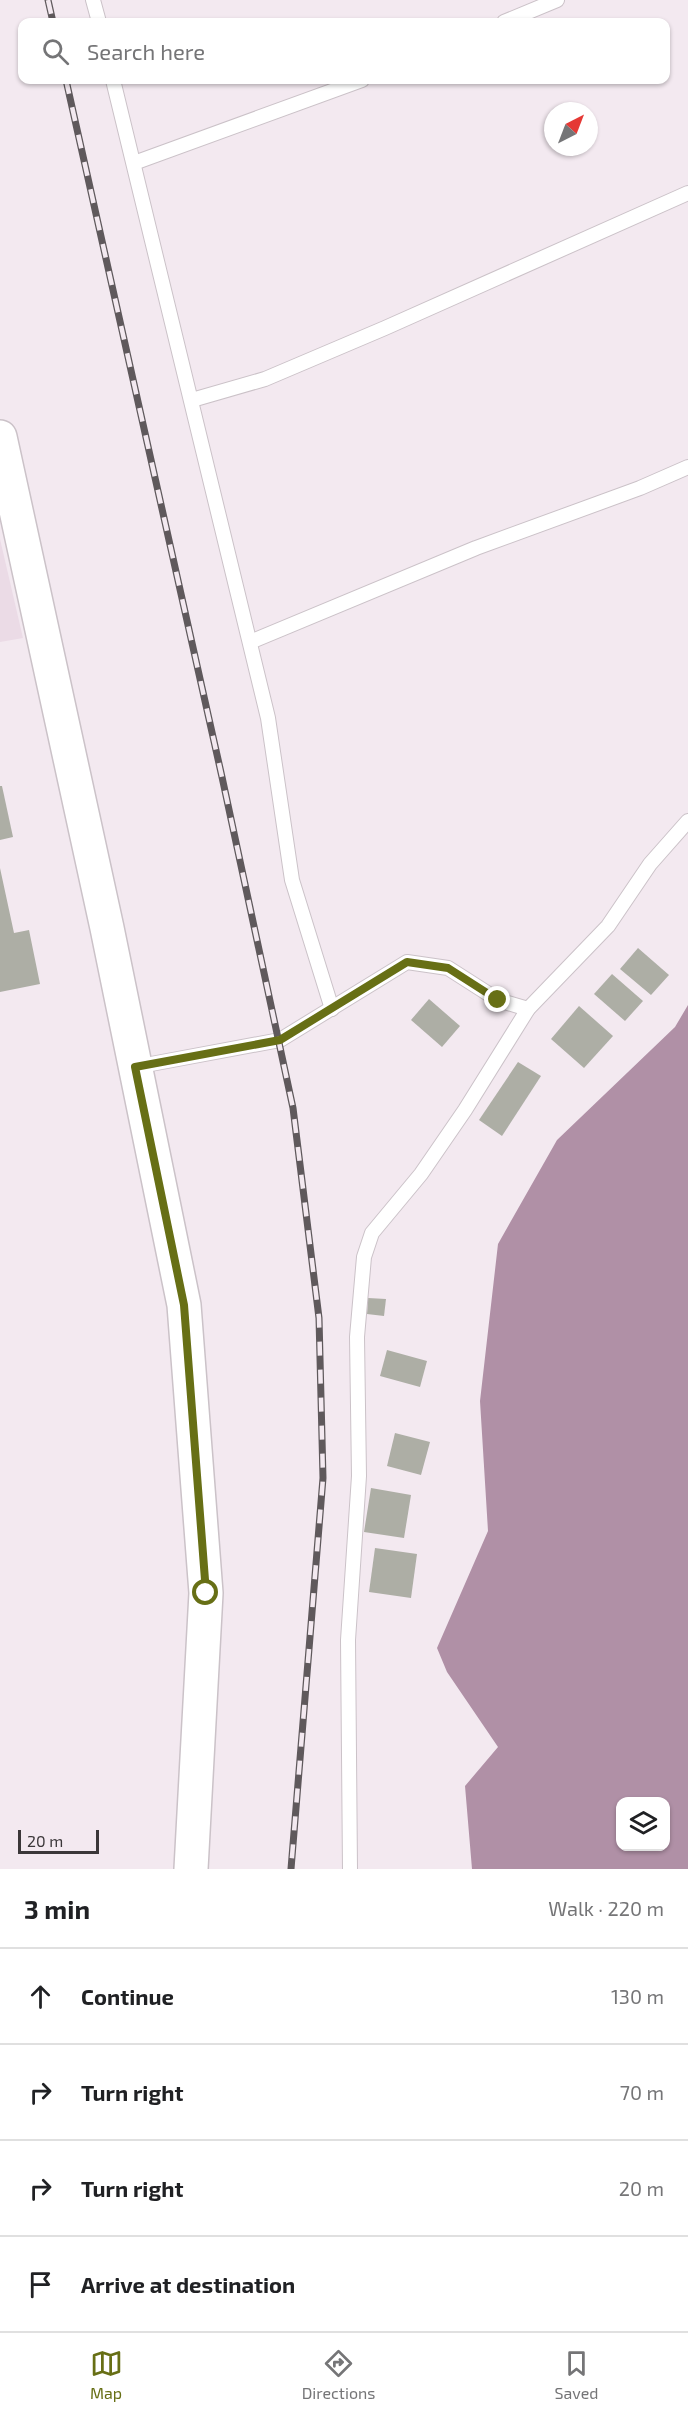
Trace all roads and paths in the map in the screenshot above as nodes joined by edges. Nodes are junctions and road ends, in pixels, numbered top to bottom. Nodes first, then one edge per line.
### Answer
1 (93, 0) edge
2 (557, 0) edge
3 (98, 18) edge
4 (514, 18) edge
5 (114, 84) edge
6 (351, 84) edge
7 (134, 163) junction
8 (688, 194) edge
9 (192, 400) junction
10 (0, 437) edge
11 (688, 467) edge
12 (250, 642) junction
13 (688, 821) edge
14 (332, 1009) junction
15 (528, 1010) junction
16 (135, 1067) junction
17 (191, 1869) edge
18 (350, 1869) edge

1 - 3 lane
2 - 4 lane
5 - 7 lane
6 - 7 lane
7 - 9 lane
8 - 9 lane
9 - 12 lane
10 - 16 street
11 - 12 lane
12 - 14 lane
13 - 15 lane
14 - 15 lane
14 - 16 lane
15 - 18 lane
16 - 17 street

